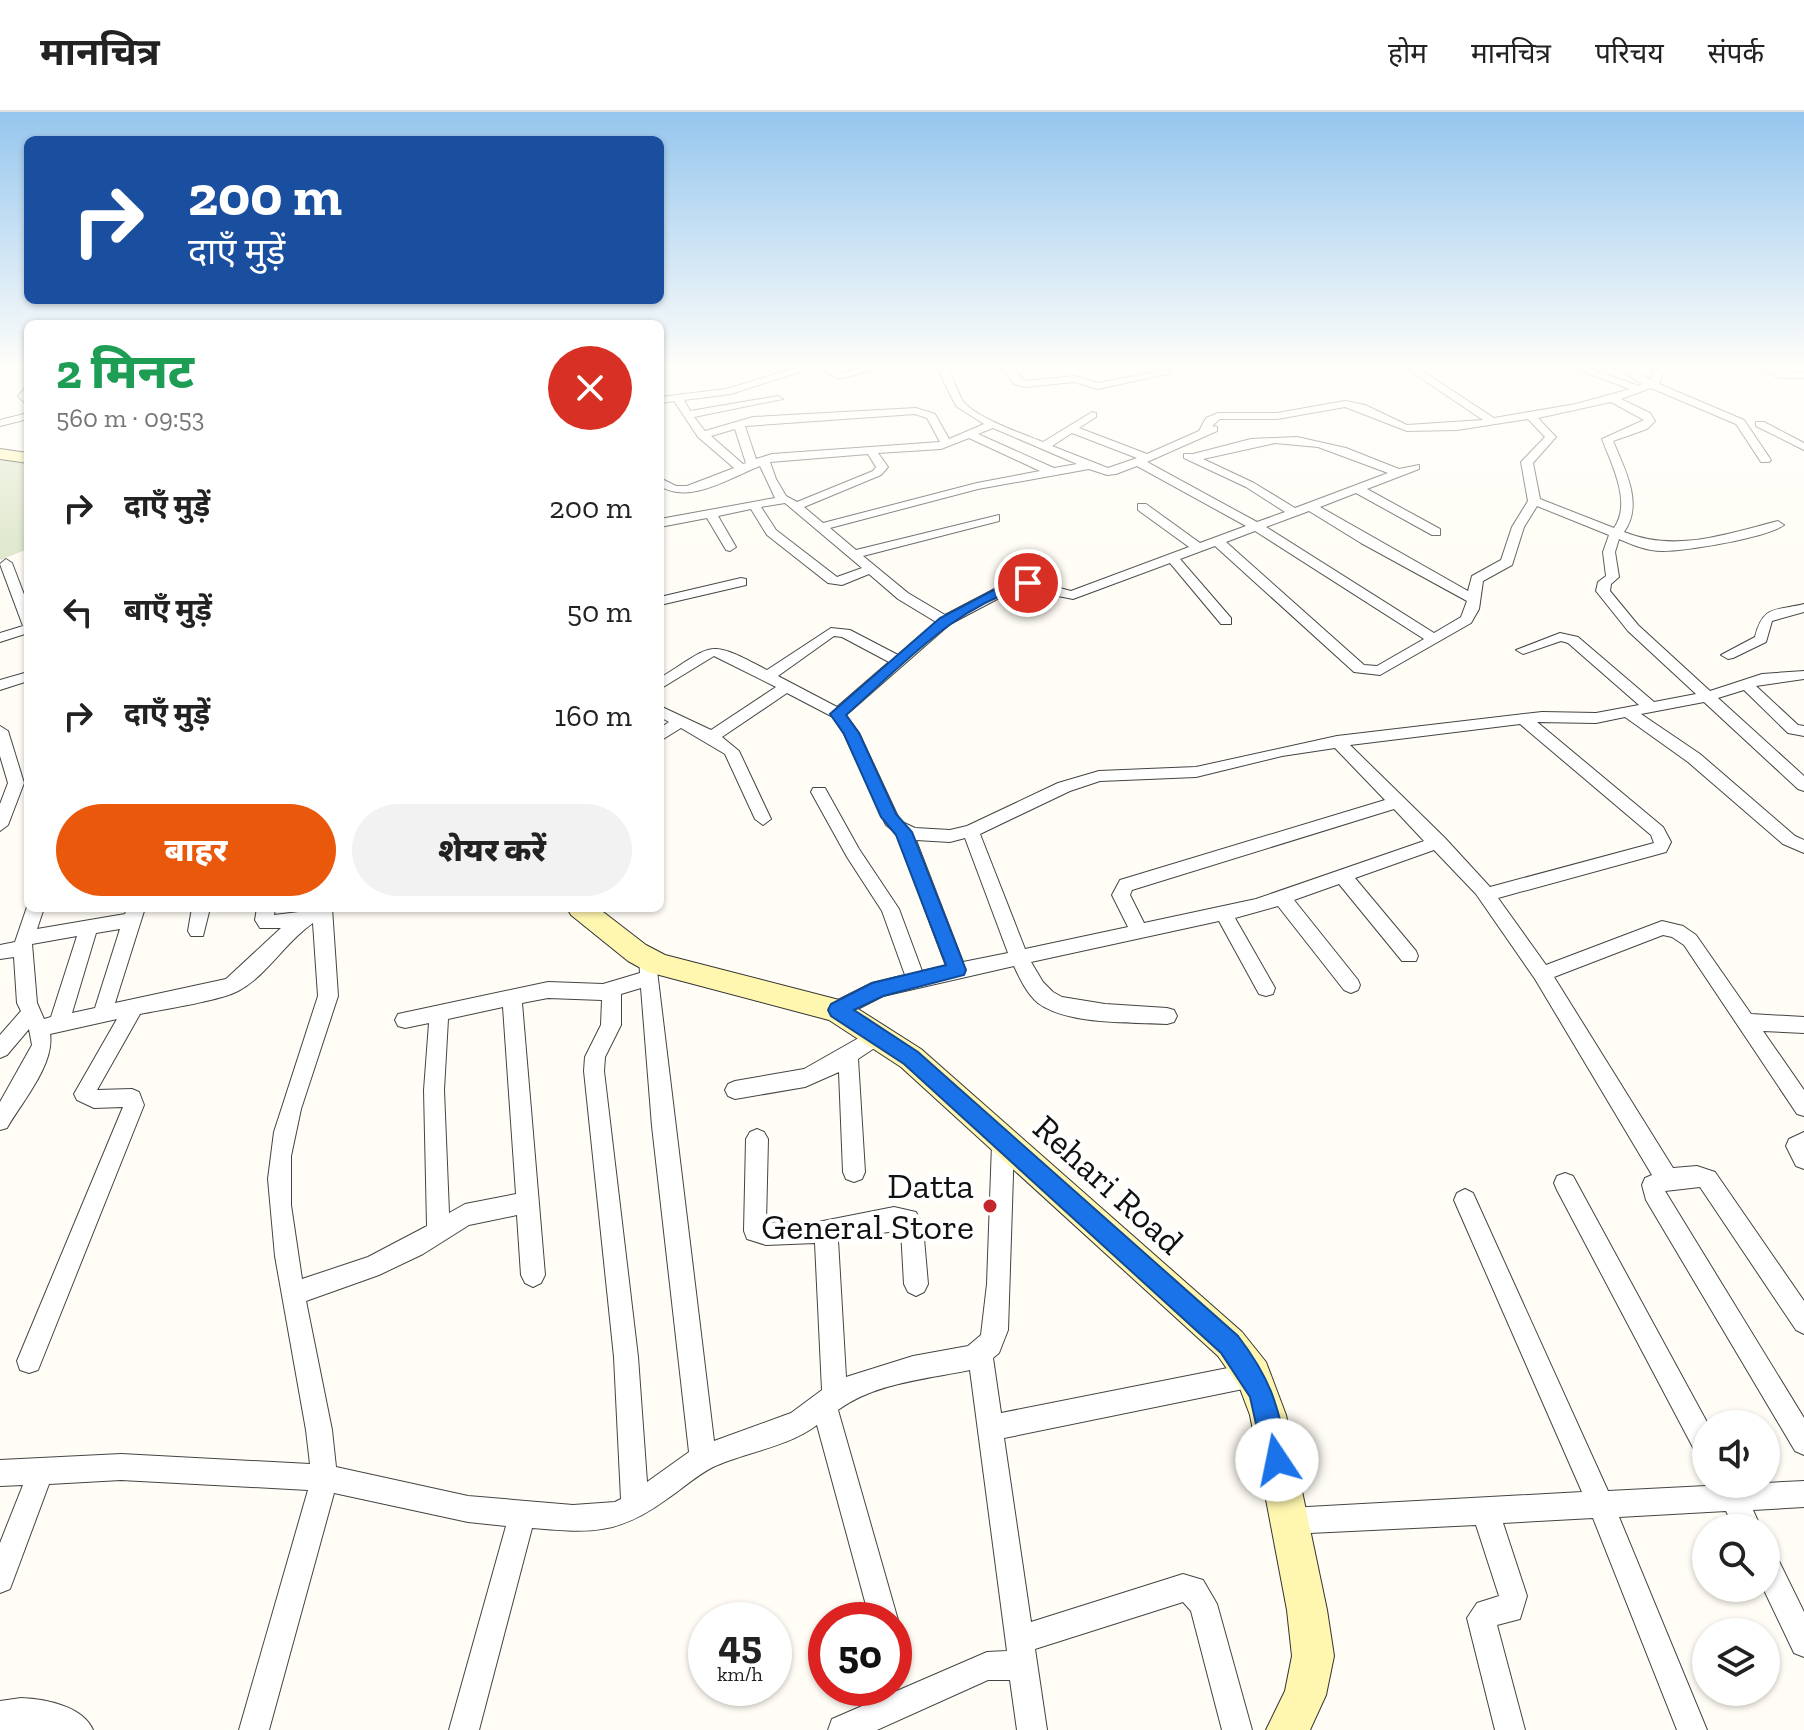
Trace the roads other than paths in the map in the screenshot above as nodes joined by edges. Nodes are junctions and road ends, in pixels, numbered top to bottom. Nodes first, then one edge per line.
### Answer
1 (713, 442) edge
2 (745, 442) edge
3 (954, 442) edge
4 (985, 442) edge
5 (1037, 442) edge
6 (1051, 442) edge
7 (1100, 442) edge
8 (1180, 442) edge
9 (1251, 442) edge
10 (1307, 442) edge
11 (1545, 442) edge
12 (1608, 442) edge
13 (1753, 442) edge
14 (947, 444) joint
15 (1046, 445) junction
16 (1167, 447) junction
17 (871, 451) junction
18 (0, 454) edge
19 (24, 457) edge
20 (1193, 458) junction
21 (1141, 459) junction
22 (1765, 460) dead end
23 (752, 464) junction
24 (1092, 465) junction
25 (1415, 467) dead end
26 (1052, 472) junction
27 (1398, 473) junction
28 (664, 483) edge
29 (1358, 489) junction
30 (782, 499) junction
31 (1534, 501) junction
32 (753, 504) junction
33 (797, 506) junction
34 (1142, 507) dead end
35 (1312, 507) junction
36 (710, 513) junction
37 (1295, 513) junction
38 (995, 518) dead end
39 (664, 522) edge
40 (1778, 525) dead end
41 (821, 527) junction
42 (1257, 527) junction
43 (1616, 531) junction
44 (1436, 532) dead end
45 (1218, 542) junction
46 (730, 547) dead end
47 (1200, 549) junction
48 (852, 555) junction
49 (1173, 559) junction
50 (871, 569) junction
51 (7, 577) edge
52 (741, 582) dead end
53 (1473, 599) junction
54 (664, 600) edge
55 (1804, 608) edge
56 (24, 617) edge
57 (945, 621) junction
58 (1226, 621) dead end
59 (24, 628) edge
60 (0, 638) edge
61 (1434, 639) junction
62 (1523, 650) dead end
63 (1728, 655) dead end
64 (899, 661) junction
65 (1804, 675) edge
66 (768, 676) junction
67 (24, 677) edge
68 (664, 682) edge
69 (1746, 684) junction
70 (0, 685) edge
71 (786, 687) junction
72 (1709, 696) junction
73 (1652, 708) junction
74 (664, 713) edge
75 (1629, 713) junction
76 (838, 714) junction
77 (1523, 719) junction
78 (680, 721) junction
79 (0, 731) edge
80 (1804, 731) edge
81 (664, 733) edge
82 (712, 737) junction
83 (1337, 741) junction
84 (15, 783) edge
85 (1804, 785) edge
86 (819, 792) dead end
87 (1398, 802) junction
88 (763, 819) dead end
89 (0, 825) edge
90 (971, 831) junction
91 (904, 832) junction
92 (1439, 842) junction
93 (1804, 847) edge
94 (1343, 876) junction
95 (1486, 895) junction
96 (1282, 898) junction
97 (34, 912) edge
98 (200, 912) edge
99 (265, 912) edge
100 (318, 912) edge
101 (585, 912) edge
102 (1223, 913) junction
103 (134, 914) edge
104 (89, 927) junction
105 (197, 931) dead end
106 (1139, 931) junction
107 (23, 943) junction
108 (0, 952) edge
109 (1409, 956) dead end
110 (1019, 957) junction
111 (649, 968) junction
112 (957, 970) junction
113 (1542, 974) junction
114 (916, 980) junction
115 (1351, 985) dead end
116 (1266, 988) dead end
117 (612, 990) junction
118 (512, 997) junction
119 (132, 1010) junction
120 (837, 1010) junction
121 (439, 1012) junction
122 (102, 1015) junction
123 (1167, 1016) dead end
124 (405, 1020) dead end
125 (43, 1022) junction
126 (1744, 1022) junction
127 (1804, 1025) edge
128 (878, 1035) junction
129 (0, 1049) edge
130 (848, 1056) junction
131 (735, 1090) dead end
132 (1804, 1107) edge
133 (0, 1121) edge
134 (757, 1139) dead end
135 (1804, 1142) edge
136 (1003, 1144) junction
137 (1804, 1159) edge
138 (854, 1172) dead end
139 (1667, 1179) junction
140 (1565, 1183) dead end
141 (1465, 1200) dead end
142 (527, 1202) junction
143 (438, 1232) junction
144 (823, 1232) junction
145 (533, 1275) dead end
146 (916, 1284) dead end
147 (294, 1293) junction
148 (1804, 1322) edge
149 (980, 1354) junction
150 (29, 1361) dead end
151 (1253, 1375) junction
152 (830, 1400) junction
153 (1692, 1420) edge
154 (990, 1428) junction
155 (1804, 1442) edge
156 (703, 1458) junction
157 (41, 1471) junction
158 (0, 1473) edge
159 (324, 1478) junction
160 (1780, 1493) edge
161 (1692, 1494) edge
162 (1804, 1494) edge
163 (1600, 1503) junction
164 (635, 1506) junction
165 (1485, 1510) junction
166 (522, 1516) junction
167 (1289, 1521) junction
168 (0, 1579) edge
169 (1780, 1594) edge
170 (880, 1602) edge
171 (1804, 1643) edge
172 (1021, 1652) junction
173 (0, 1716) edge
174 (78, 1730) edge
175 (254, 1730) edge
176 (464, 1730) edge
177 (843, 1730) edge
178 (1032, 1730) edge
179 (1237, 1730) edge
180 (1288, 1730) edge
181 (1510, 1730) edge
182 (1692, 1730) edge

1 - 23 street
2 - 23 street
3 - 14 street
4 - 26 street
5 - 15 street
6 - 15 street
7 - 21 street
8 - 16 street
9 - 20 street
10 - 27 street
11 - 31 street
12 - 43 street
13 - 22 street
14 - 17 street
15 - 24 street
16 - 20 street
16 - 21 street
17 - 23 street
17 - 33 street
18 - 19 main road
20 - 37 street
21 - 24 street
21 - 42 street
23 - 28 street
23 - 30 street
24 - 26 street
25 - 27 street
26 - 41 street
27 - 29 street
29 - 35 street
29 - 44 street
30 - 32 street
30 - 33 street
31 - 43 street
31 - 53 street
32 - 36 street
32 - 50 street
33 - 41 street
34 - 47 street
35 - 37 street
35 - 53 street
36 - 39 street
36 - 46 street
37 - 42 street
38 - 48 street
40 - 43 street
41 - 48 street
42 - 45 street
42 - 61 street
43 - 72 street
45 - 47 street
45 - 61 street
47 - 49 street
48 - 50 street
49 - 57 street
49 - 58 street
50 - 57 street
51 - 56 street
52 - 54 street
53 - 61 street
55 - 63 street
57 - 64 street
59 - 60 street
62 - 73 street
64 - 66 street
64 - 76 street
65 - 69 street
66 - 68 street
66 - 71 street
67 - 70 street
69 - 72 street
69 - 80 street
71 - 76 street
71 - 82 street
72 - 73 street
72 - 85 street
73 - 75 street
74 - 78 street
75 - 77 street
75 - 93 street
76 - 91 street
77 - 83 street
77 - 95 street
78 - 81 street
78 - 82 street
79 - 84 street
82 - 88 street
83 - 87 street
83 - 90 street
84 - 89 street
86 - 114 street
87 - 92 street
87 - 106 street
90 - 91 street
90 - 110 street
91 - 112 street
92 - 94 street
92 - 95 street
94 - 96 street
94 - 109 street
95 - 113 street
96 - 102 street
96 - 115 street
97 - 107 street
98 - 105 street
99 - 100 street
100 - 119 street
100 - 147 street
101 - 111 main road, Rehari Road
102 - 106 street
102 - 116 street
103 - 104 street
103 - 122 street
104 - 107 street
104 - 125 street
106 - 110 street
107 - 108 street
107 - 125 street
110 - 112 street
110 - 123 street
111 - 117 street
111 - 120 main road, Rehari Road
111 - 156 street
112 - 114 street
113 - 126 street
113 - 139 street
114 - 120 street
117 - 118 street
117 - 164 street
118 - 121 street
118 - 142 street
119 - 122 street
119 - 150 street
120 - 128 main road, Rehari Road
121 - 124 street
121 - 143 street
122 - 125 street
125 - 129 street
125 - 133 street
126 - 127 street
126 - 132 street
128 - 130 street
128 - 136 main road, Rehari Road
130 - 131 street
130 - 138 street
134 - 144 street
135 - 137 street
136 - 149 street
136 - 151 main road, Rehari Road
139 - 148 street
139 - 155 street
140 - 153 street
141 - 163 street
142 - 143 street
142 - 145 street
143 - 147 street
144 - 146 street
144 - 152 street
147 - 159 street
149 - 152 street
149 - 154 street
151 - 154 street
151 - 167 main road, Rehari Road
152 - 156 street
152 - 170 street
154 - 172 street
156 - 164 street
157 - 158 street
157 - 159 street
157 - 168 street
159 - 166 street
159 - 175 street
160 - 162 street
161 - 163 street
163 - 165 street
163 - 182 street
164 - 166 street
165 - 167 street
165 - 181 street
166 - 176 street
167 - 180 main road, Rehari Road
169 - 171 street
172 - 177 street
172 - 178 street
172 - 179 street
173 - 174 street

